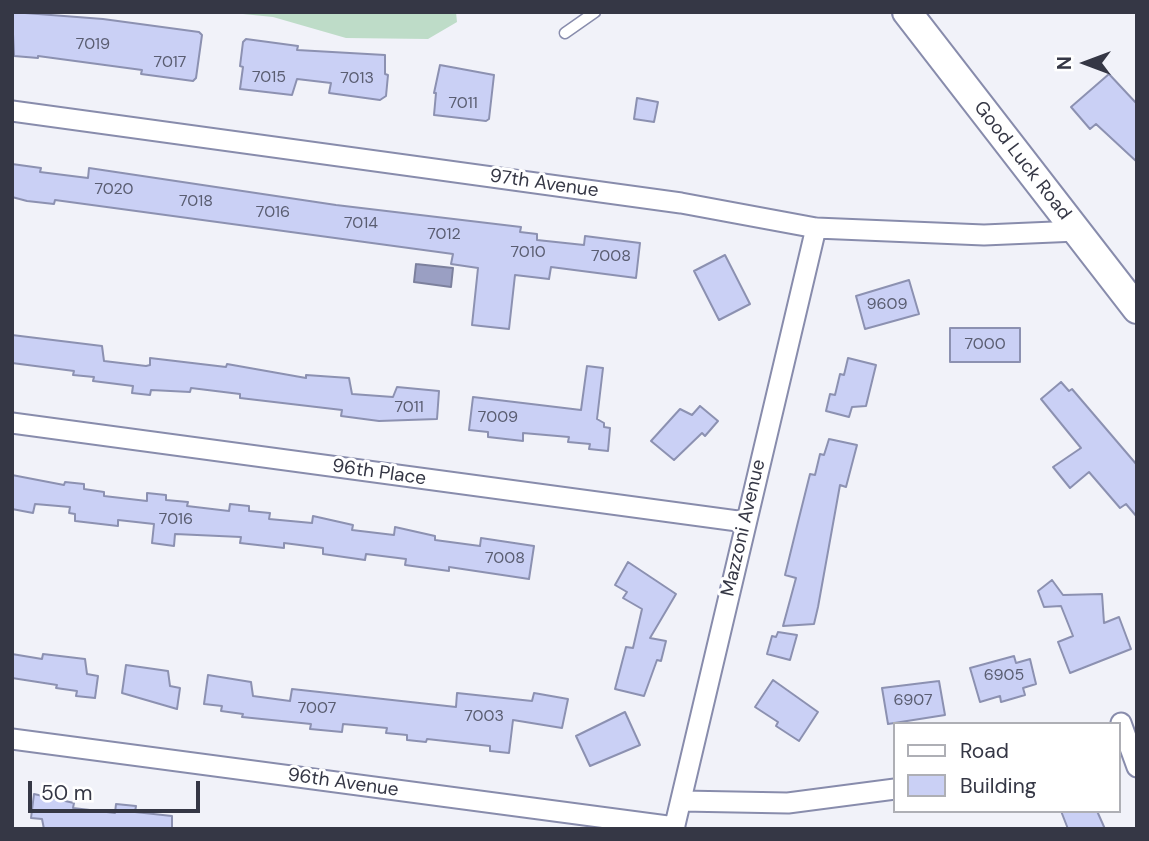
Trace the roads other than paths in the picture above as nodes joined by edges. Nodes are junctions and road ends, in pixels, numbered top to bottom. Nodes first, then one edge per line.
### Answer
1 (595, 12) edge
2 (907, 12) edge
3 (565, 33) dead end
4 (12, 111) edge
5 (817, 228) junction
6 (1077, 231) junction
7 (1137, 309) edge
8 (12, 423) edge
9 (745, 522) junction
10 (1126, 721) edge
11 (12, 739) edge
12 (1137, 767) edge
13 (894, 789) edge
14 (682, 801) junction
15 (674, 828) edge

1 - 3 lane
2 - 6 main road, Good Luck Road
4 - 5 street, 97th Avenue
5 - 6 street, 97th Avenue
5 - 9 street, Mazzoni Avenue
6 - 7 main road, Good Luck Road
8 - 9 street, 96th Place
9 - 14 street, Mazzoni Avenue
10 - 12 street
11 - 15 street, 96th Avenue
13 - 14 street
14 - 15 street, Mazzoni Avenue

